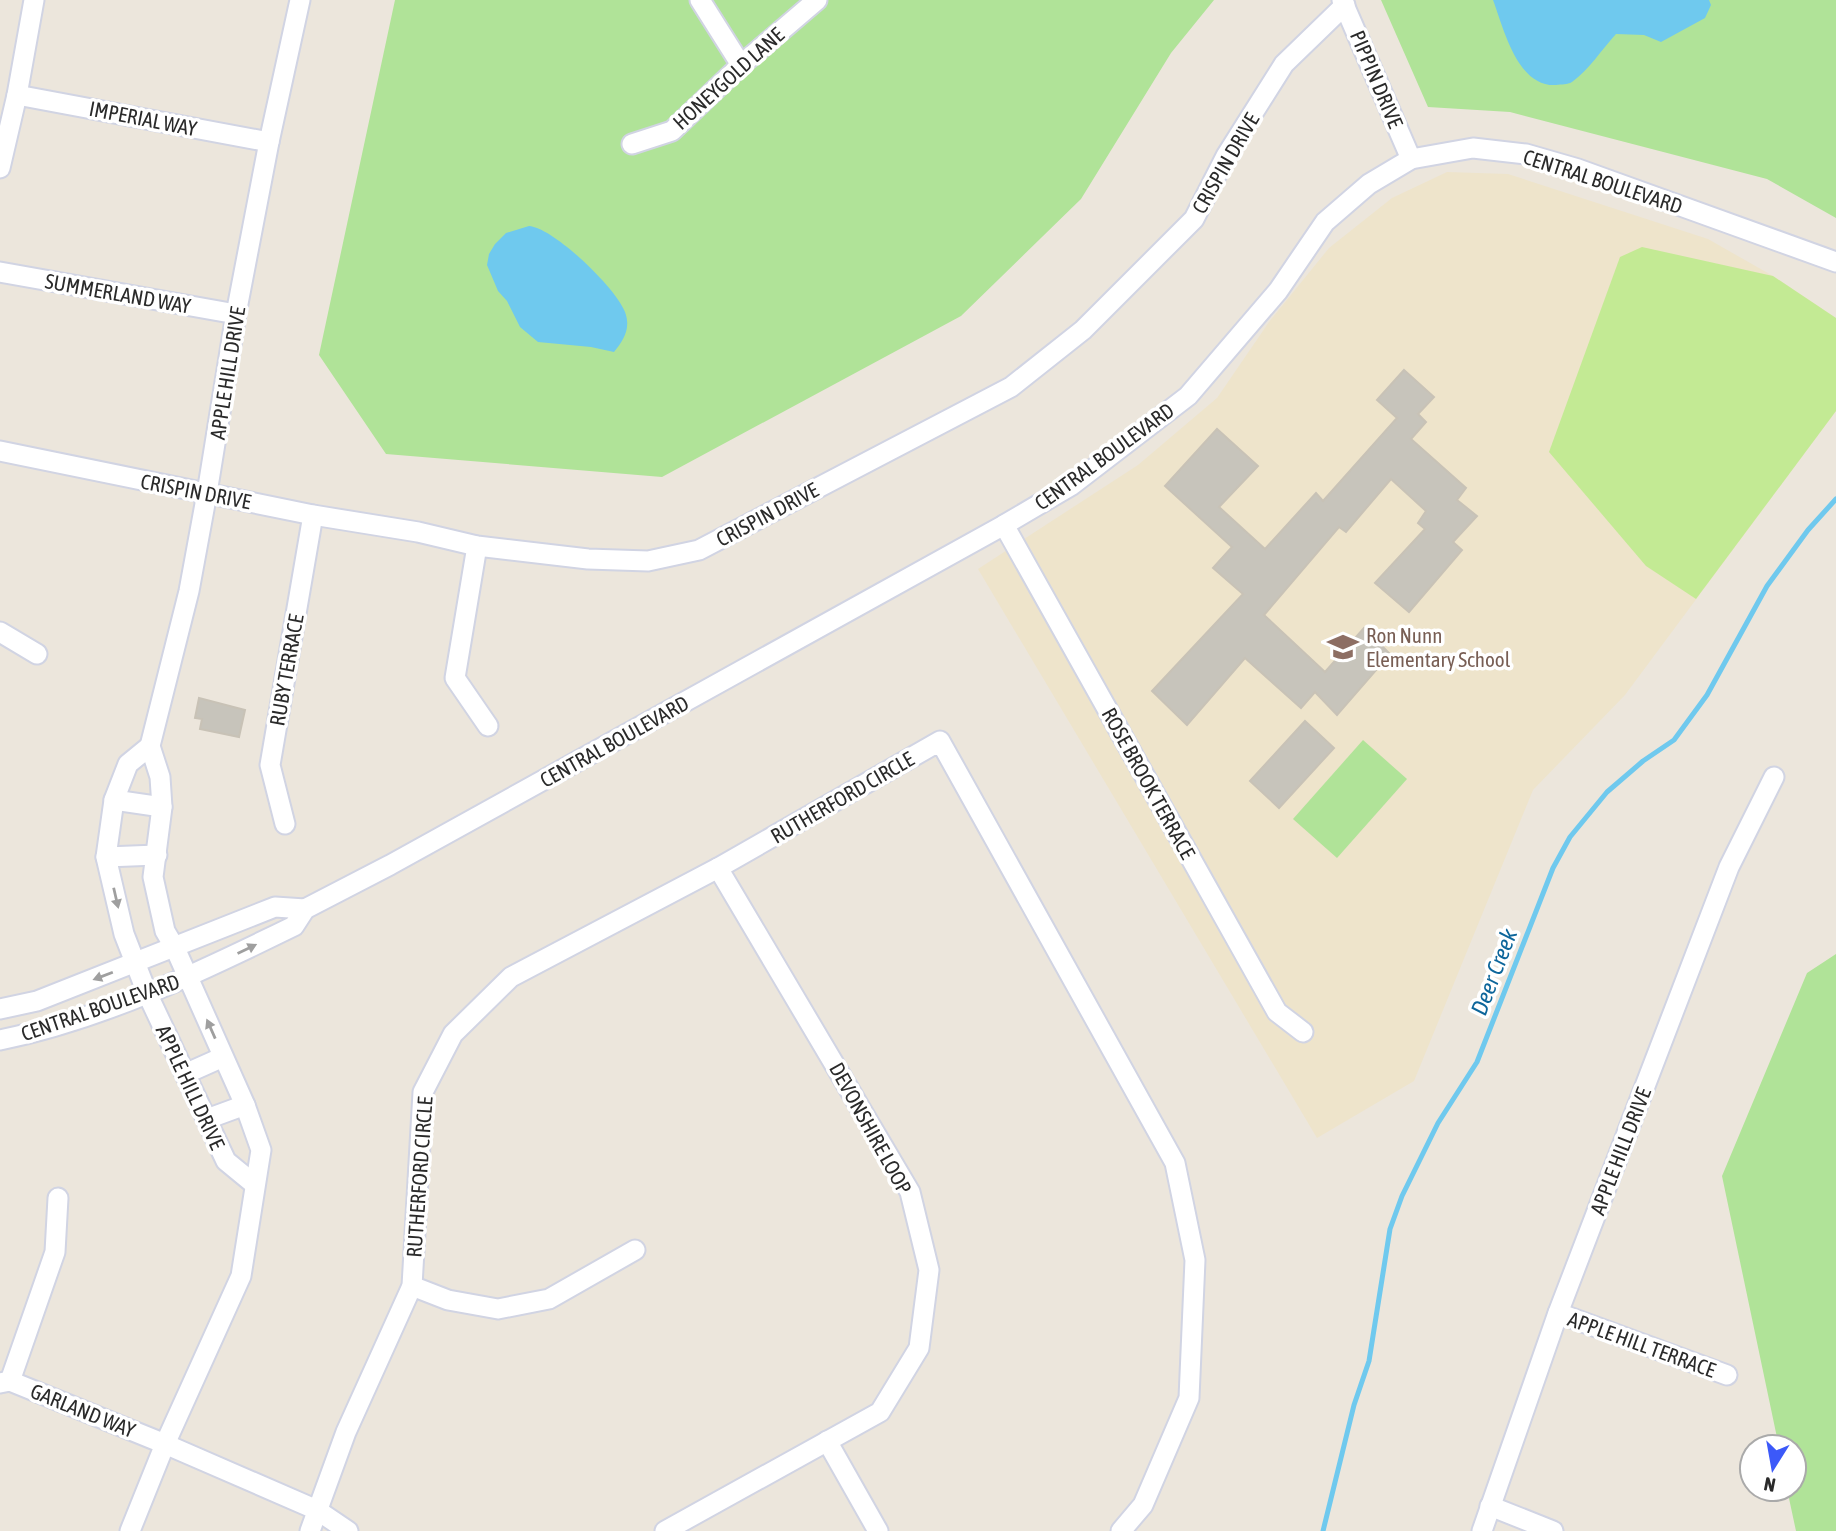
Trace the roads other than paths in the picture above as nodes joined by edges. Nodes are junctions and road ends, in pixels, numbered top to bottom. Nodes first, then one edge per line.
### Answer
1 (34, 0) edge
2 (300, 0) edge
3 (700, 0) edge
4 (817, 0) edge
5 (1343, 3) edge
6 (741, 65) junction
7 (17, 95) junction
8 (269, 142) junction
9 (632, 144) dead end
10 (1411, 159) junction
11 (0, 168) edge
12 (1836, 262) edge
13 (0, 272) edge
14 (236, 314) junction
15 (0, 452) edge
16 (207, 494) junction
17 (313, 515) junction
18 (1004, 525) junction
19 (477, 546) junction
20 (0, 632) edge
21 (37, 654) dead end
22 (488, 726) dead end
23 (150, 746) junction
24 (1774, 778) dead end
25 (114, 800) junction
26 (162, 807) junction
27 (285, 824) dead end
28 (157, 855) junction
29 (106, 857) junction
30 (718, 868) junction
31 (305, 909) junction
32 (175, 948) junction
33 (136, 964) junction
34 (187, 976) junction
35 (147, 993) junction
36 (0, 1009) edge
37 (1303, 1032) dead end
38 (0, 1040) edge
39 (223, 1057) junction
40 (185, 1074) junction
41 (245, 1105) junction
42 (207, 1119) junction
43 (254, 1184) junction
44 (58, 1198) dead end
45 (635, 1250) dead end
46 (412, 1286) junction
47 (1558, 1313) junction
48 (1727, 1375) dead end
49 (5, 1382) edge
50 (827, 1441) junction
51 (165, 1444) junction
52 (1490, 1506) junction
53 (317, 1510) junction
54 (130, 1531) edge
55 (310, 1531) edge
56 (348, 1531) edge
57 (665, 1531) edge
58 (878, 1531) edge
59 (1121, 1531) edge
60 (1482, 1531) edge
61 (1553, 1531) edge

1 - 7 street
2 - 8 street, APPLE HILL DRIVE
3 - 6 street
4 - 6 street, HONEYGOLD LANE
5 - 10 street, PIPPIN DRIVE
5 - 19 street, CRISPIN DRIVE
6 - 9 street, HONEYGOLD LANE
7 - 8 street, IMPERIAL WAY
7 - 11 street
8 - 14 street, APPLE HILL DRIVE
10 - 12 street, CENTRAL BOULEVARD
10 - 18 street, CENTRAL BOULEVARD
13 - 14 street, SUMMERLAND WAY
14 - 16 street, APPLE HILL DRIVE
15 - 16 street, CRISPIN DRIVE
16 - 17 street, CRISPIN DRIVE
16 - 23 street, APPLE HILL DRIVE
17 - 19 street, CRISPIN DRIVE
17 - 27 street, RUBY TERRACE
18 - 31 street, CENTRAL BOULEVARD
18 - 37 street, ROSE BROOK TERRACE
19 - 22 street
20 - 21 street
23 - 25 street, APPLE HILL DRIVE
23 - 26 street, APPLE HILL DRIVE
24 - 47 street, APPLE HILL DRIVE
25 - 26 street
25 - 29 street, APPLE HILL DRIVE
26 - 28 street, APPLE HILL DRIVE
28 - 29 street
28 - 32 street, APPLE HILL DRIVE
29 -> 33 street, APPLE HILL DRIVE
30 - 46 street, RUTHERFORD CIRCLE
30 - 50 street, DEVONSHIRE LOOP
30 - 59 street, RUTHERFORD CIRCLE
31 - 32 street, CENTRAL BOULEVARD
34 -> 31 street, CENTRAL BOULEVARD
32 - 33 street, CENTRAL BOULEVARD
32 - 34 street, APPLE HILL DRIVE
33 - 35 street, APPLE HILL DRIVE
33 -> 36 street, CENTRAL BOULEVARD
34 - 35 street, CENTRAL BOULEVARD
39 -> 34 street, APPLE HILL DRIVE
35 - 38 street, CENTRAL BOULEVARD
35 - 40 street, APPLE HILL DRIVE
39 - 40 street
39 - 41 street, APPLE HILL DRIVE
40 - 42 street, APPLE HILL DRIVE
41 - 42 street
41 - 43 street, APPLE HILL DRIVE
42 - 43 street, APPLE HILL DRIVE
43 - 51 street, APPLE HILL DRIVE
44 - 49 street
45 - 46 street
46 - 53 street, RUTHERFORD CIRCLE
47 - 48 street, APPLE HILL TERRACE
47 - 52 street, APPLE HILL DRIVE
49 - 51 street, GARLAND WAY
50 - 57 street, DEVONSHIRE LOOP
50 - 58 street
51 - 53 street
51 - 54 street, APPLE HILL DRIVE
52 - 60 street, APPLE HILL DRIVE
52 - 61 street
53 - 55 street, RUTHERFORD CIRCLE
53 - 56 street

